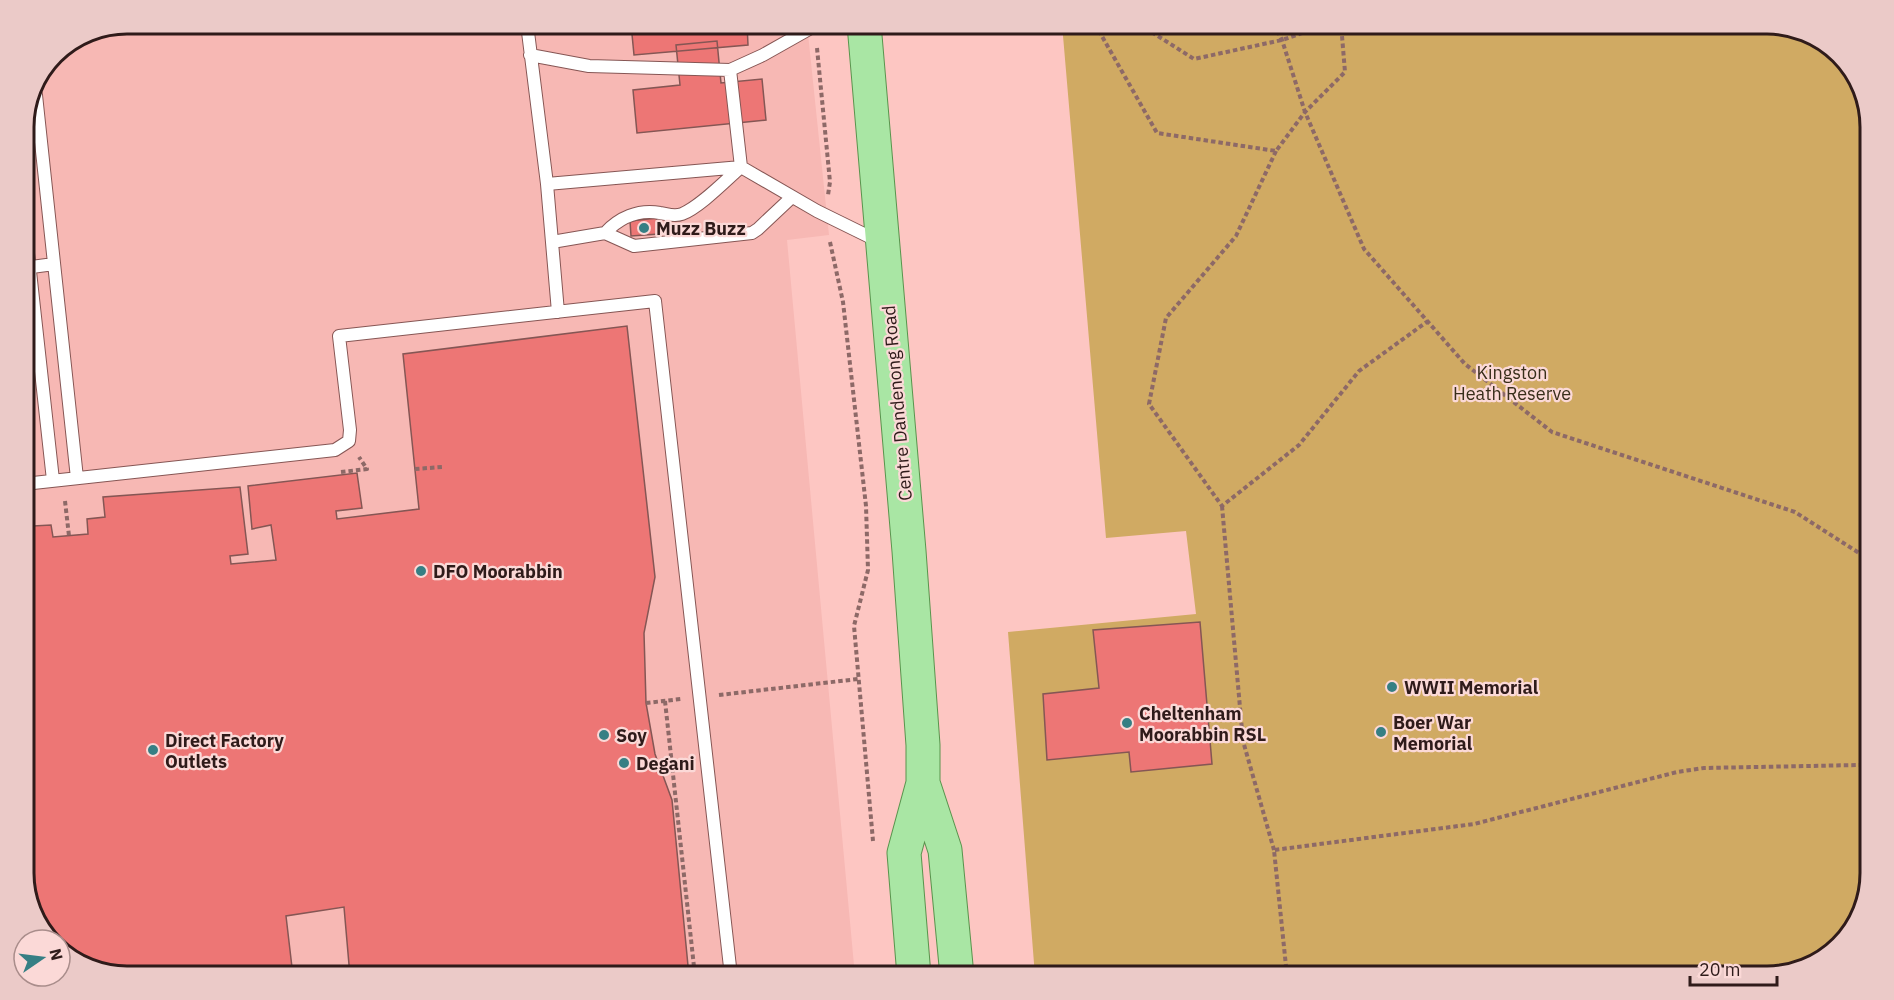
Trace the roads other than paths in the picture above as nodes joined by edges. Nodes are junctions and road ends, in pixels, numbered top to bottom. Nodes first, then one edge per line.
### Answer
1 (528, 34) edge
2 (800, 34) edge
3 (865, 34) edge
4 (530, 55) junction
5 (730, 70) junction
6 (37, 108) edge
7 (741, 167) junction
8 (547, 184) junction
9 (792, 197) junction
10 (605, 233) junction
11 (552, 242) junction
12 (883, 244) junction
13 (54, 264) junction
14 (35, 266) edge
15 (558, 312) junction
16 (35, 333) edge
17 (77, 478) junction
18 (53, 480) junction
19 (35, 482) edge
20 (923, 783) junction
21 (730, 965) edge
22 (913, 965) edge
23 (956, 965) edge

1 - 4 lane
2 - 5 lane
3 - 12 main road, Centre Dandenong Road
4 - 5 lane
4 - 8 lane
5 - 7 lane
6 - 13 lane
7 - 8 lane
7 - 9 lane
7 - 10 lane
8 - 11 lane
9 - 10 lane
9 - 12 lane
10 - 11 lane
11 - 15 lane
12 - 20 main road, Centre Dandenong Road
13 - 14 lane
13 - 17 lane
15 - 17 lane
15 - 21 lane
16 - 18 lane
17 - 18 lane
18 - 19 lane
20 - 22 main road, Centre Dandenong Road
20 - 23 main road, Centre Dandenong Road

